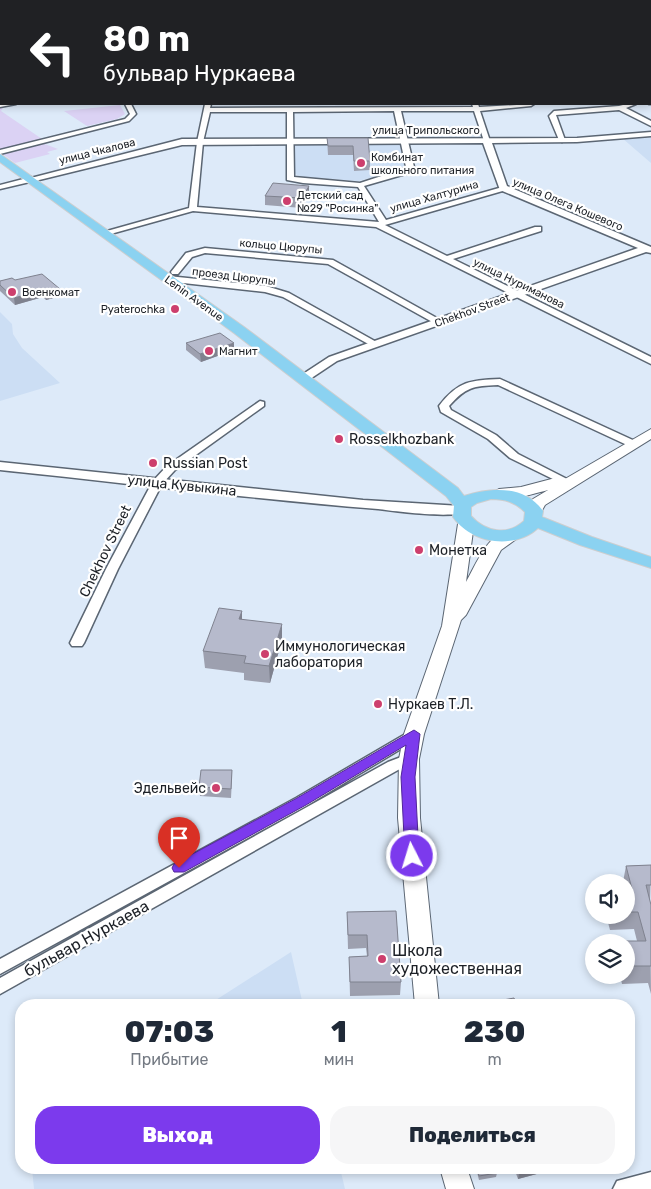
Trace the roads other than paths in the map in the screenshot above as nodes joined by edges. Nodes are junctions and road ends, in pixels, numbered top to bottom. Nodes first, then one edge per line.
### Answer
1 (128, 105) edge
2 (504, 105) edge
3 (630, 105) edge
4 (476, 106) edge
5 (207, 107) edge
6 (620, 108) junction
7 (398, 109) junction
8 (290, 110) junction
9 (651, 124) edge
10 (651, 134) edge
11 (562, 140) junction
12 (404, 141) junction
13 (487, 141) junction
14 (200, 142) junction
15 (289, 142) junction
16 (0, 152) edge
17 (0, 157) edge
18 (31, 179) junction
19 (360, 185) junction
20 (0, 187) edge
21 (503, 188) junction
22 (193, 209) junction
23 (380, 224) junction
24 (538, 229) dead end
25 (110, 233) dead end
26 (648, 250) edge
27 (446, 259) junction
28 (171, 276) junction
29 (518, 294) junction
30 (439, 322) junction
31 (376, 344) junction
32 (651, 361) edge
33 (304, 379) junction
34 (260, 404) dead end
35 (651, 433) edge
36 (387, 441) junction
37 (631, 443) junction
38 (0, 466) edge
39 (594, 468) junction
40 (563, 480) junction
41 (157, 482) junction
42 (495, 494) junction
43 (463, 514) junction
44 (528, 524) junction
45 (651, 562) edge
46 (450, 626) junction
47 (77, 643) dead end
48 (414, 734) junction
49 (409, 759) junction
50 (0, 966) edge
51 (0, 987) edge
52 (426, 999) edge
53 (456, 1174) edge
54 (651, 1183) edge
55 (460, 1189) edge
56 (625, 1189) edge

1 - 16 street
2 - 4 street
3 - 6 street
4 - 7 street
4 - 13 street, улица Олега Кошевого
5 - 8 street
5 - 14 street
6 - 9 street
6 - 11 street
7 - 8 street
7 - 12 street
8 - 15 street
10 - 11 street, улица Трипольского
11 - 13 street, улица Трипольского
12 - 13 street, улица Трипольского
12 - 15 street, улица Трипольского
12 - 19 street
13 - 21 street, улица Олега Кошевого
14 - 15 street, улица Трипольского
14 - 18 street, улица Чкалова
14 - 22 street
15 - 19 street
17 - 18 main road, Lenin Avenue
18 - 20 street, улица Чкалова
18 - 28 main road, Lenin Avenue
19 - 23 street
21 - 23 street, улица Халтурина
21 - 26 street, улица Олега Кошевого
22 - 23 street, улица Халтурина
22 - 25 street
23 - 27 street, улица Нуриманова
24 - 27 street
26 - 29 street, Chekhov Street
27 - 29 street, улица Нуриманова
28 - 30 street, кольцо Цюрупы
28 - 31 street, проезд Цюрупы
28 - 33 main road, Lenin Avenue
29 - 30 street, Chekhov Street
29 - 32 street, улица Нуриманова
30 - 31 street, Chekhov Street
31 - 33 street, Chekhov Street
33 - 36 main road, Lenin Avenue
34 - 41 street, Chekhov Street
35 - 37 main road
36 - 42 main road, Lenin Avenue
36 - 43 main road, Lenin Avenue
37 - 39 main road
37 - 40 street
38 - 41 street, улица Кувыкина
39 - 40 main road
39 - 44 main road
40 - 42 main road
41 - 43 street, улица Кувыкина
41 - 47 street, Chekhov Street
42 - 43 main road
42 - 44 main road, Lenin Avenue
43 - 44 main road
43 - 46 main road
44 - 45 main road
44 - 46 main road
46 - 48 main road
48 - 49 main road
48 - 50 street, бульвар Нуркаева
49 - 51 street, бульвар Нуркаева
49 - 52 main road
53 - 55 main road
54 - 56 street

